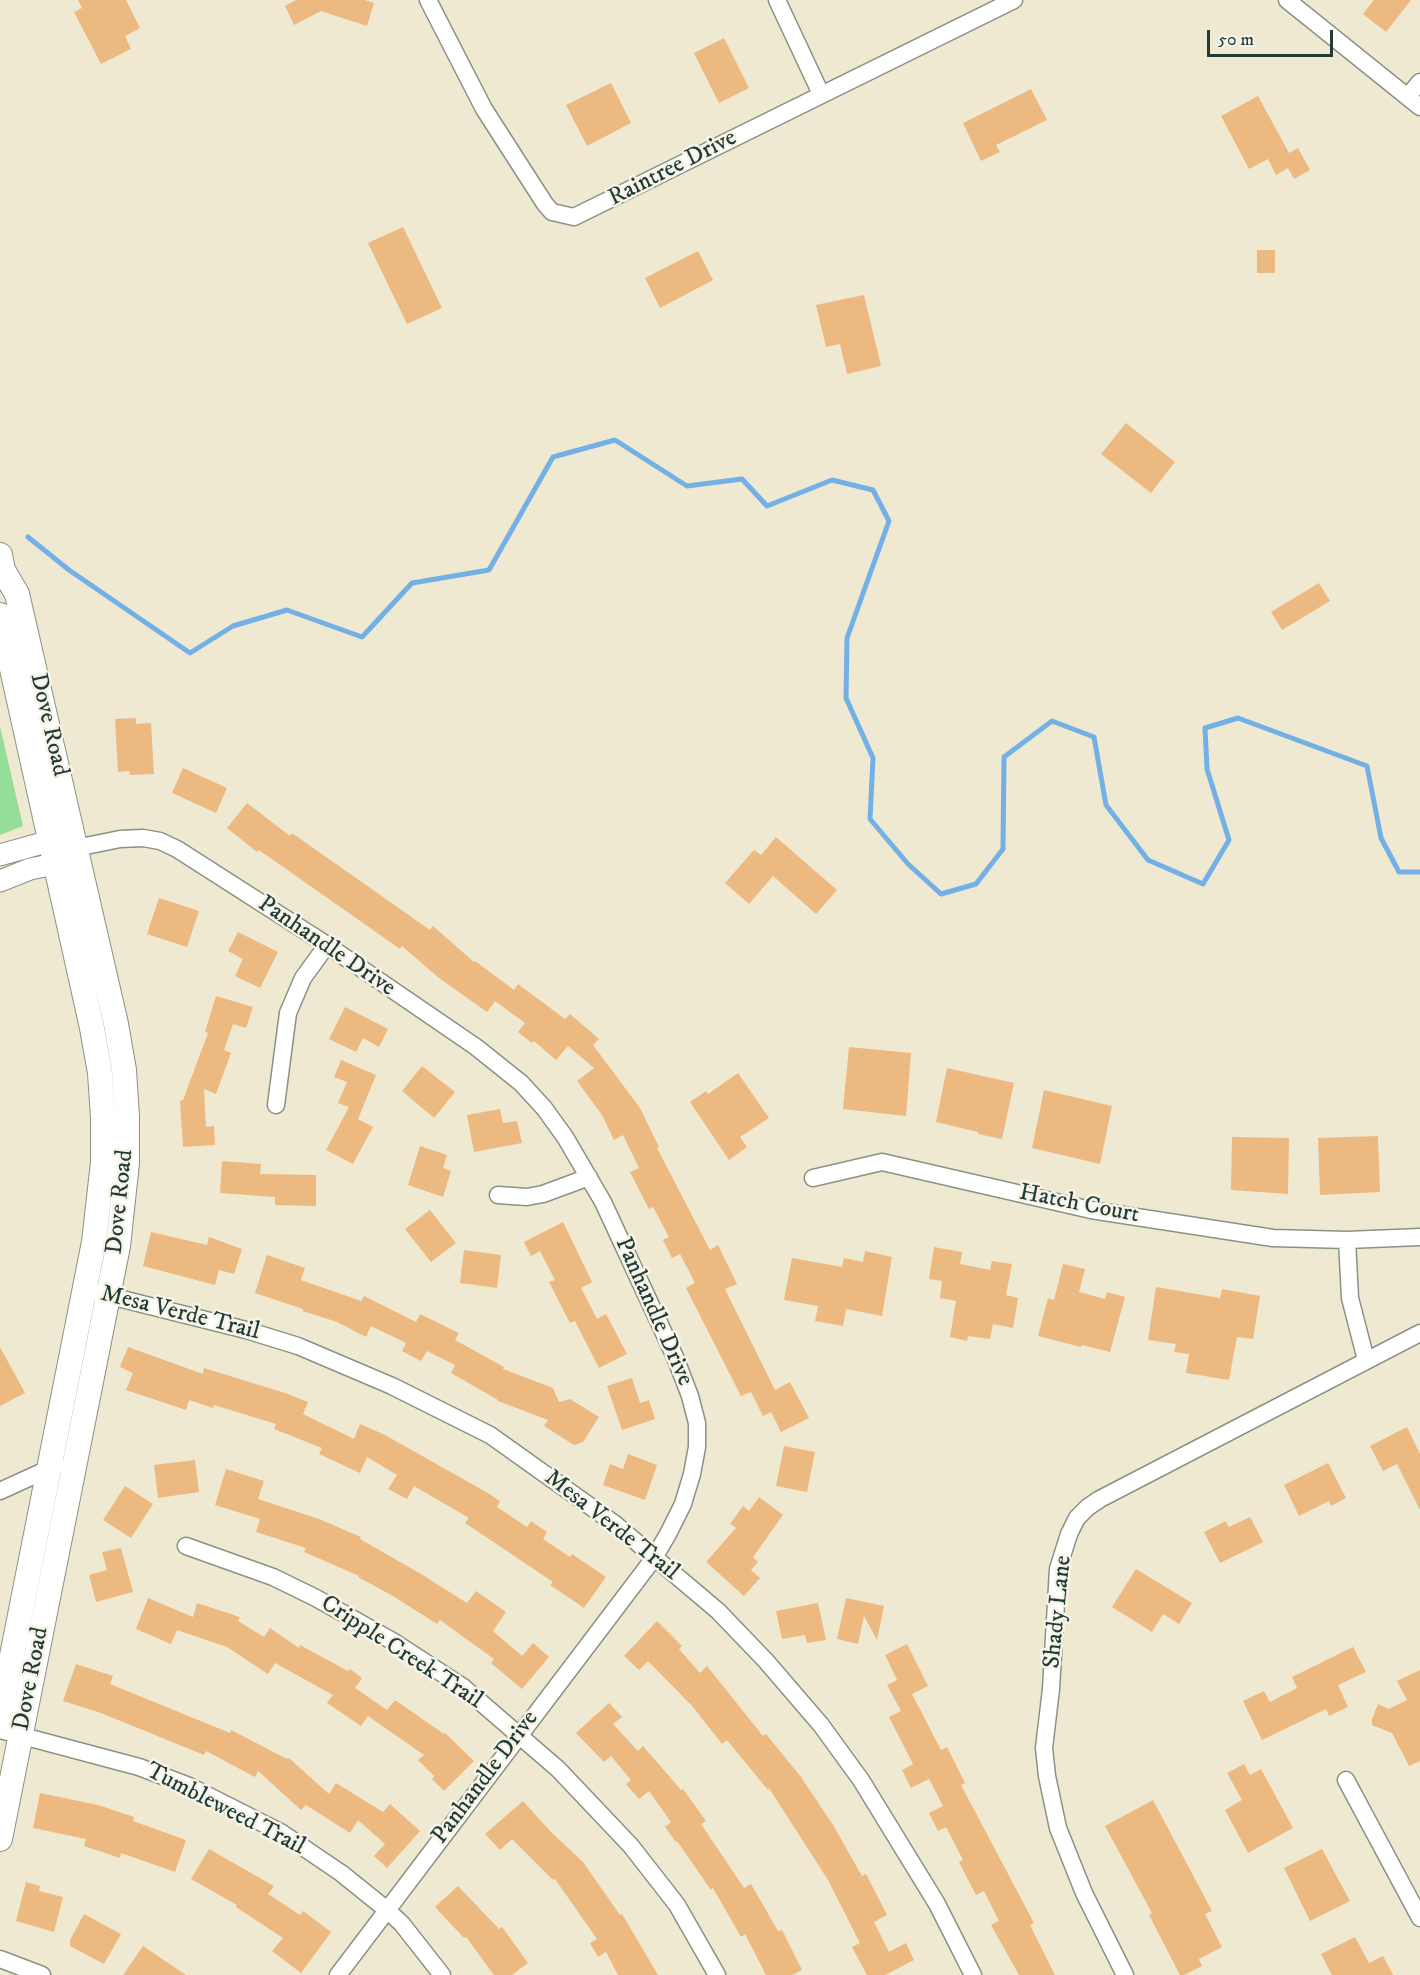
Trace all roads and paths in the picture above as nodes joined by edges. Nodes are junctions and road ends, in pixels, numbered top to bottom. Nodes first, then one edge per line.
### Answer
1 (428, 0) edge
2 (777, 0) edge
3 (1014, 0) edge
4 (1287, 0) edge
5 (1420, 82) edge
6 (821, 94) junction
7 (1414, 102) edge
8 (1, 569) edge
9 (0, 615) edge
10 (76, 848) junction
11 (52, 852) junction
12 (0, 855) edge
13 (0, 881) edge
14 (327, 945) junction
15 (276, 1105) dead end
16 (589, 1177) junction
17 (813, 1178) dead end
18 (498, 1195) dead end
19 (1420, 1237) edge
20 (1347, 1240) junction
21 (85, 1290) junction
22 (109, 1295) junction
23 (1420, 1333) edge
24 (1366, 1360) junction
25 (76, 1456) junction
26 (50, 1468) junction
27 (0, 1491) edge
28 (186, 1545) dead end
29 (654, 1558) junction
30 (0, 1716) edge
31 (10, 1732) edge
32 (519, 1734) junction
33 (1346, 1780) dead end
34 (0, 1839) edge
35 (387, 1910) junction
36 (1420, 1918) edge
37 (0, 1959) edge
38 (42, 1975) edge
39 (338, 1975) edge
40 (442, 1975) edge
41 (717, 1975) edge
42 (973, 1975) edge
43 (1125, 1975) edge

1 - 6 street, Raintree Drive
2 - 6 street
3 - 6 street, Raintree Drive
4 - 7 street
5 - 7 street
8 - 10 main road, Dove Road
9 - 11 main road, Dove Road
10 - 11 street
10 - 14 street, Panhandle Drive
10 - 22 main road, Dove Road
11 - 12 street
11 - 13 street
11 - 21 main road, Dove Road
14 - 15 street
14 - 16 street, Panhandle Drive
16 - 18 street
16 - 29 street, Panhandle Drive
17 - 20 street, Hatch Court
19 - 20 street, Hatch Court
20 - 24 street
21 - 22 street, Mesa Verde Trail
21 - 26 main road, Dove Road
22 - 25 main road, Dove Road
22 - 29 street, Mesa Verde Trail
23 - 24 street, Shady Lane
24 - 43 street, Shady Lane
25 - 26 street
25 - 31 main road, Dove Road
26 - 27 street
26 - 30 main road, Dove Road
28 - 32 street, Cripple Creek Trail
29 - 32 street, Panhandle Drive
29 - 42 street, Mesa Verde Trail
31 - 34 main road, Dove Road
31 - 35 street, Tumbleweed Trail
32 - 35 street, Panhandle Drive
32 - 41 street, Cripple Creek Trail
33 - 36 street
35 - 39 street, Panhandle Drive
35 - 40 street, Tumbleweed Trail
37 - 38 street

